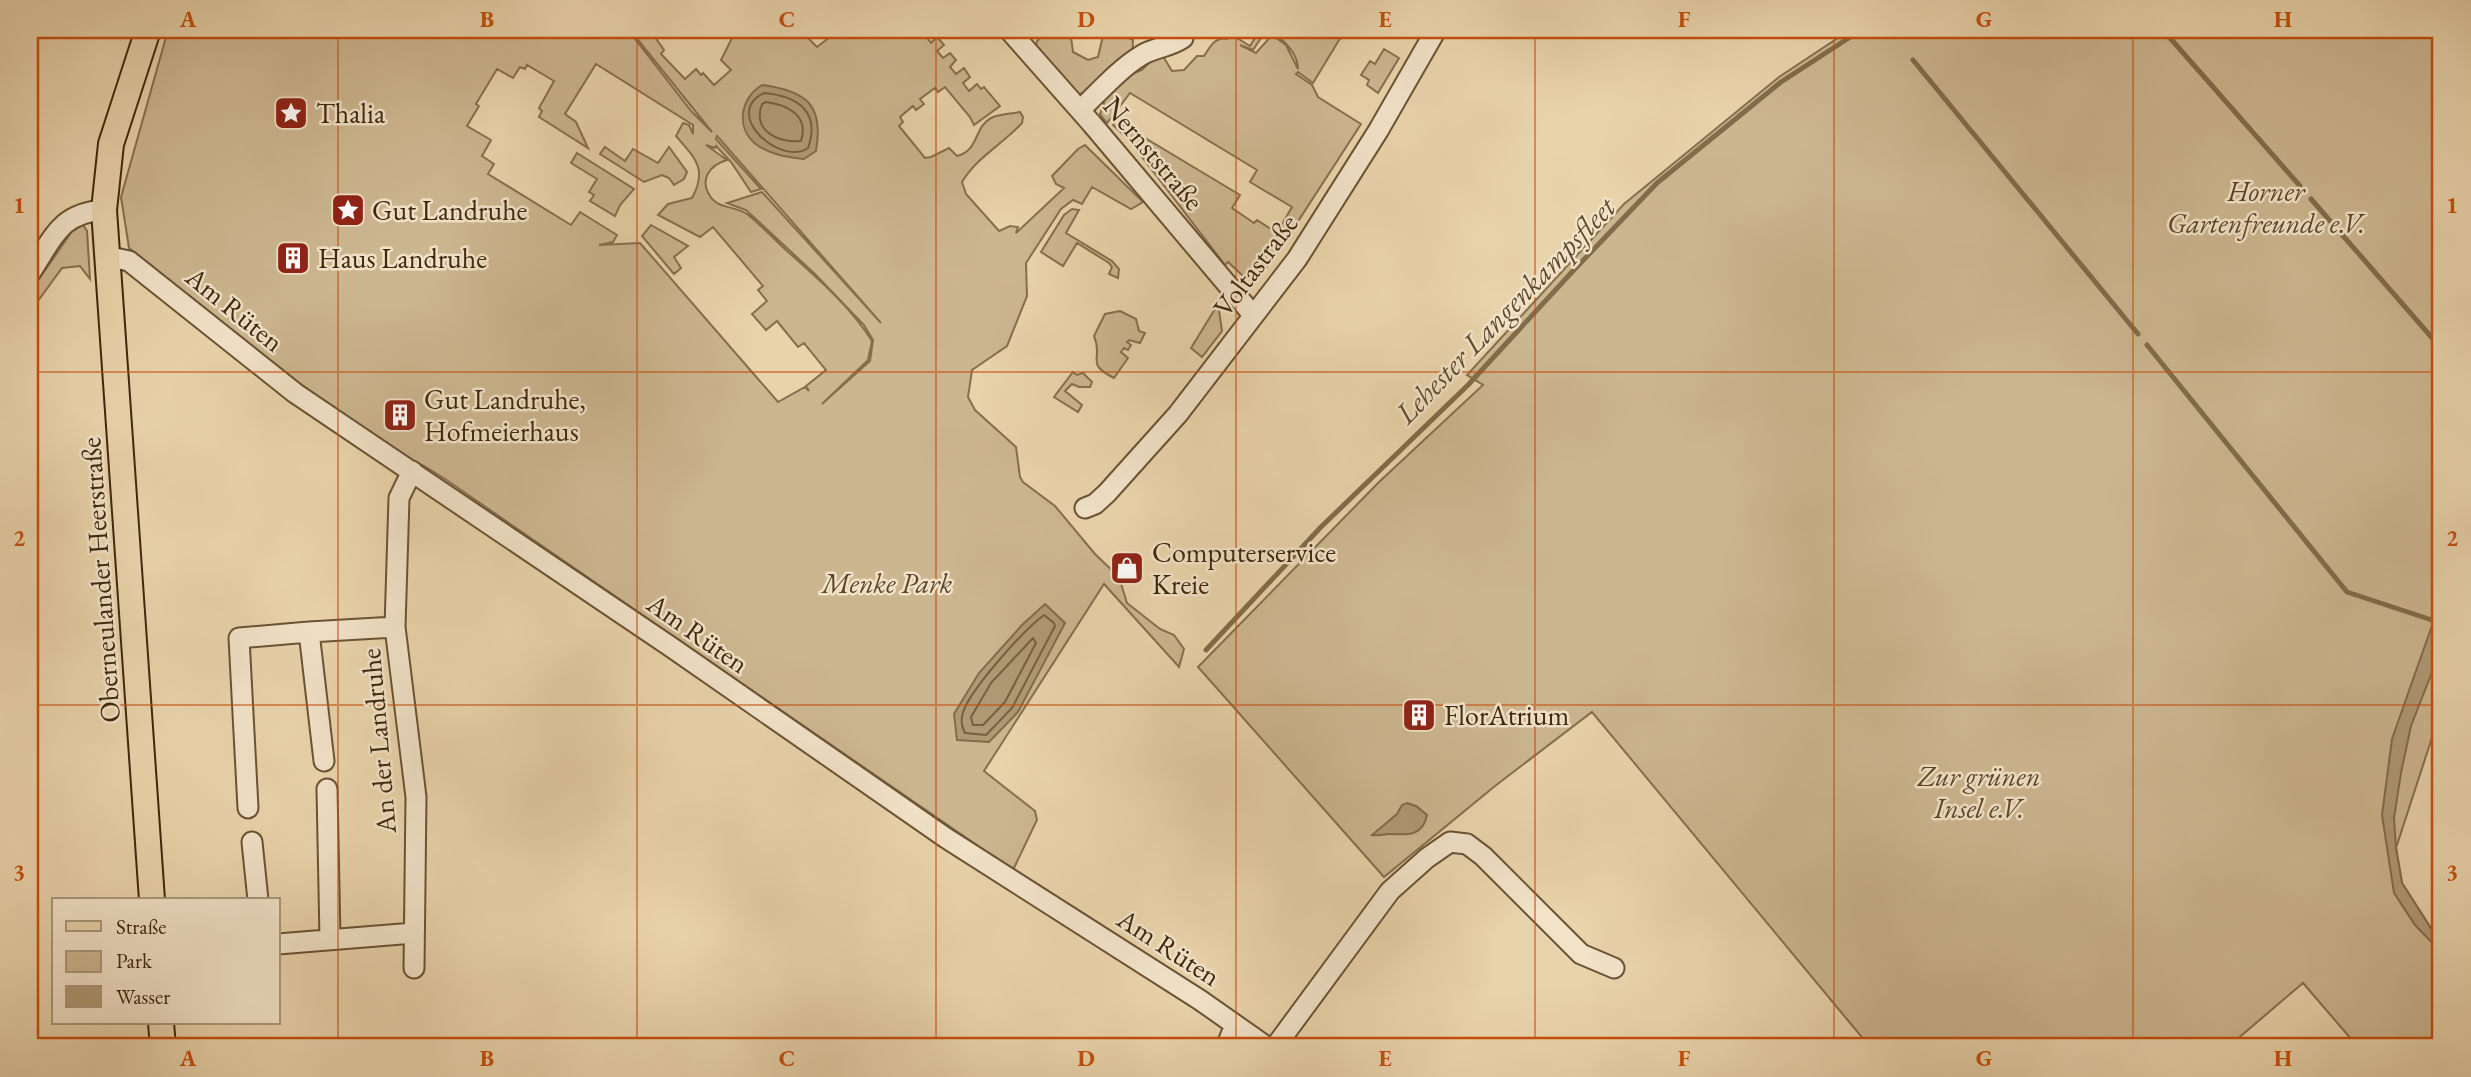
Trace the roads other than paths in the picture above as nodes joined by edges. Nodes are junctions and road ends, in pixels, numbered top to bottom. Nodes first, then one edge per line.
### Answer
1 (148, 30) edge
2 (1009, 30) edge
3 (1436, 30) edge
4 (1183, 38) dead end
5 (1080, 110) junction
6 (104, 210) junction
7 (106, 256) junction
8 (30, 273) edge
9 (1253, 315) junction
10 (412, 471) junction
11 (1085, 508) dead end
12 (396, 627) junction
13 (310, 632) junction
14 (324, 761) dead end
15 (327, 789) dead end
16 (248, 808) dead end
17 (252, 842) dead end
18 (152, 898) edge
19 (258, 898) edge
20 (414, 933) junction
21 (330, 939) junction
22 (280, 944) edge
23 (414, 968) dead end
24 (1614, 968) dead end
25 (161, 1024) edge
26 (1236, 1025) junction
27 (163, 1047) edge
28 (1226, 1047) edge
29 (1267, 1047) edge
30 (1275, 1047) edge

1 - 6 main road, Oberneulander Heerstraße
2 - 5 street, Nernststraße
3 - 9 street, Voltastraße
4 - 5 street
5 - 9 street, Nernststraße
6 - 7 main road, Oberneulander Heerstraße
6 - 8 street
7 - 10 street, Am Rüten
7 - 18 main road, Oberneulander Heerstraße
9 - 11 street, Voltastraße
10 - 12 street, An der Landruhe
10 - 26 street, Am Rüten
12 - 13 street, An der Landruhe
12 - 20 street, An der Landruhe
13 - 14 street, An der Landruhe
13 - 16 street, An der Landruhe
15 - 21 street, An der Landruhe
17 - 19 street
20 - 21 street
20 - 23 street, An der Landruhe
21 - 22 street
24 - 30 street
25 - 27 main road
26 - 28 street
26 - 29 street, Am Rüten

